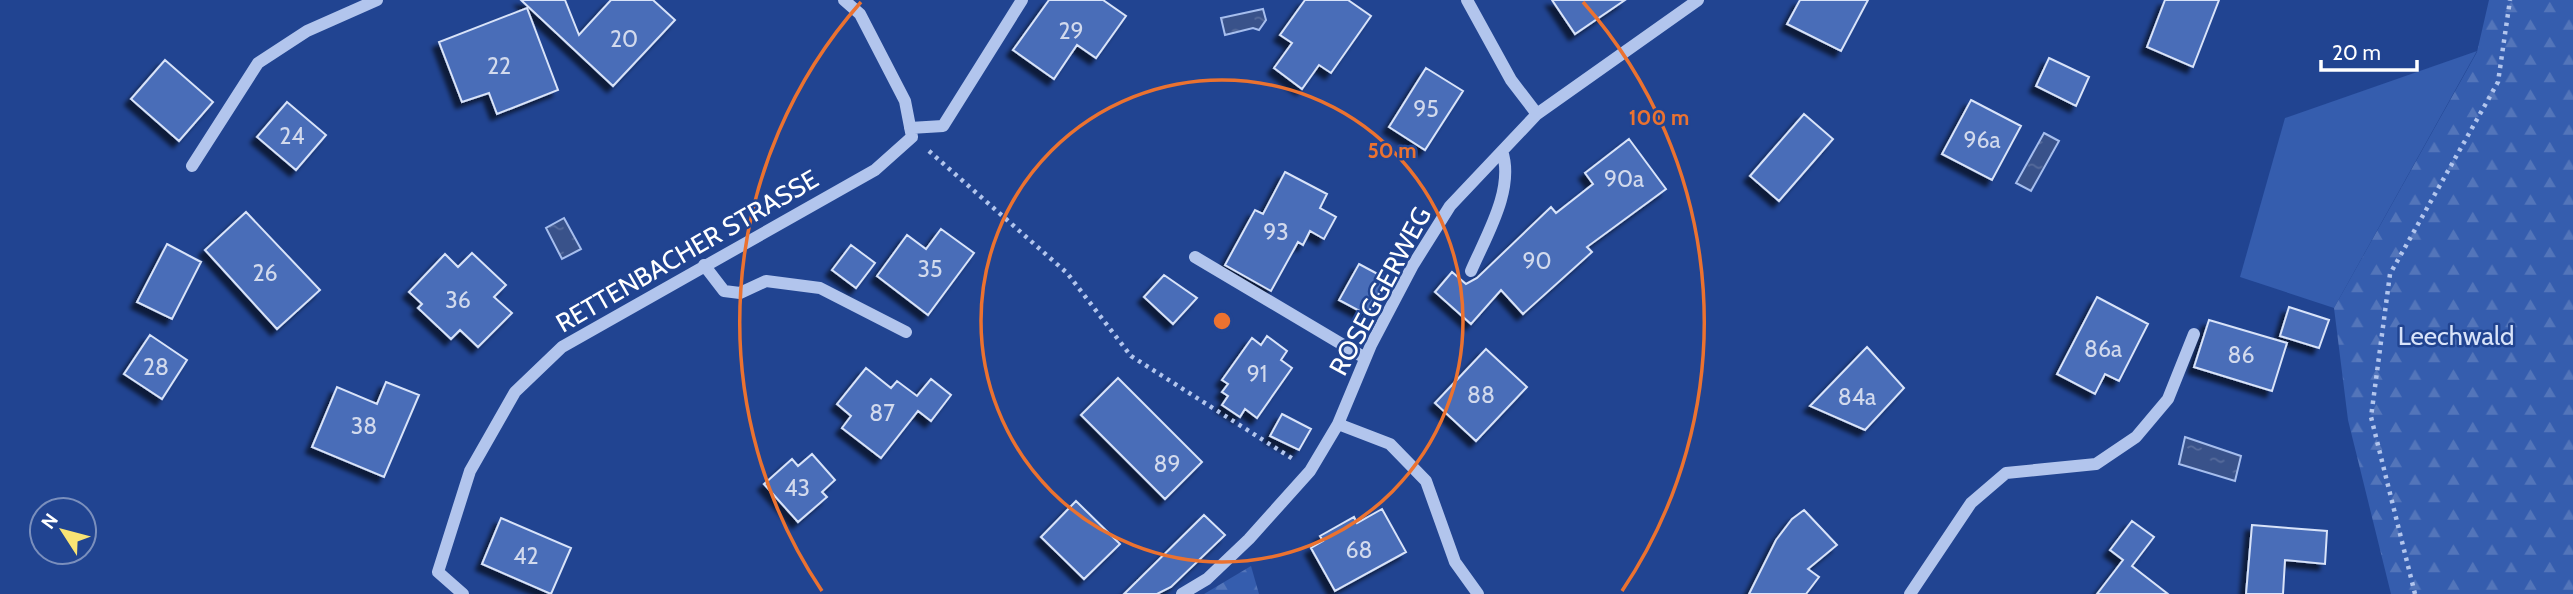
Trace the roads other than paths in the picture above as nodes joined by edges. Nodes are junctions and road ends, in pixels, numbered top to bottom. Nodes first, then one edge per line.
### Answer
1 (377, 0) edge
2 (844, 0) edge
3 (1022, 0) edge
4 (1467, 0) edge
5 (1698, 0) edge
6 (1537, 114) junction
7 (910, 128) junction
8 (1502, 151) junction
9 (192, 166) dead end
10 (1195, 257) dead end
11 (704, 265) junction
12 (1471, 271) dead end
13 (906, 332) dead end
14 (2194, 334) dead end
15 (1365, 358) junction
16 (1338, 424) junction
17 (463, 594) edge
18 (1182, 594) edge
19 (1478, 594) edge
20 (1910, 594) edge

1 - 9 street
2 - 7 street
3 - 7 street
4 - 6 street
5 - 6 street, ROSEGGERWEG
6 - 8 street, ROSEGGERWEG
7 - 11 street, RETTENBACHER STRASSE
8 - 12 street
8 - 15 street, ROSEGGERWEG
10 - 15 street
11 - 13 street
11 - 17 street, RETTENBACHER STRASSE
14 - 20 street
15 - 16 street, ROSEGGERWEG
16 - 18 street, ROSEGGERWEG
16 - 19 street

